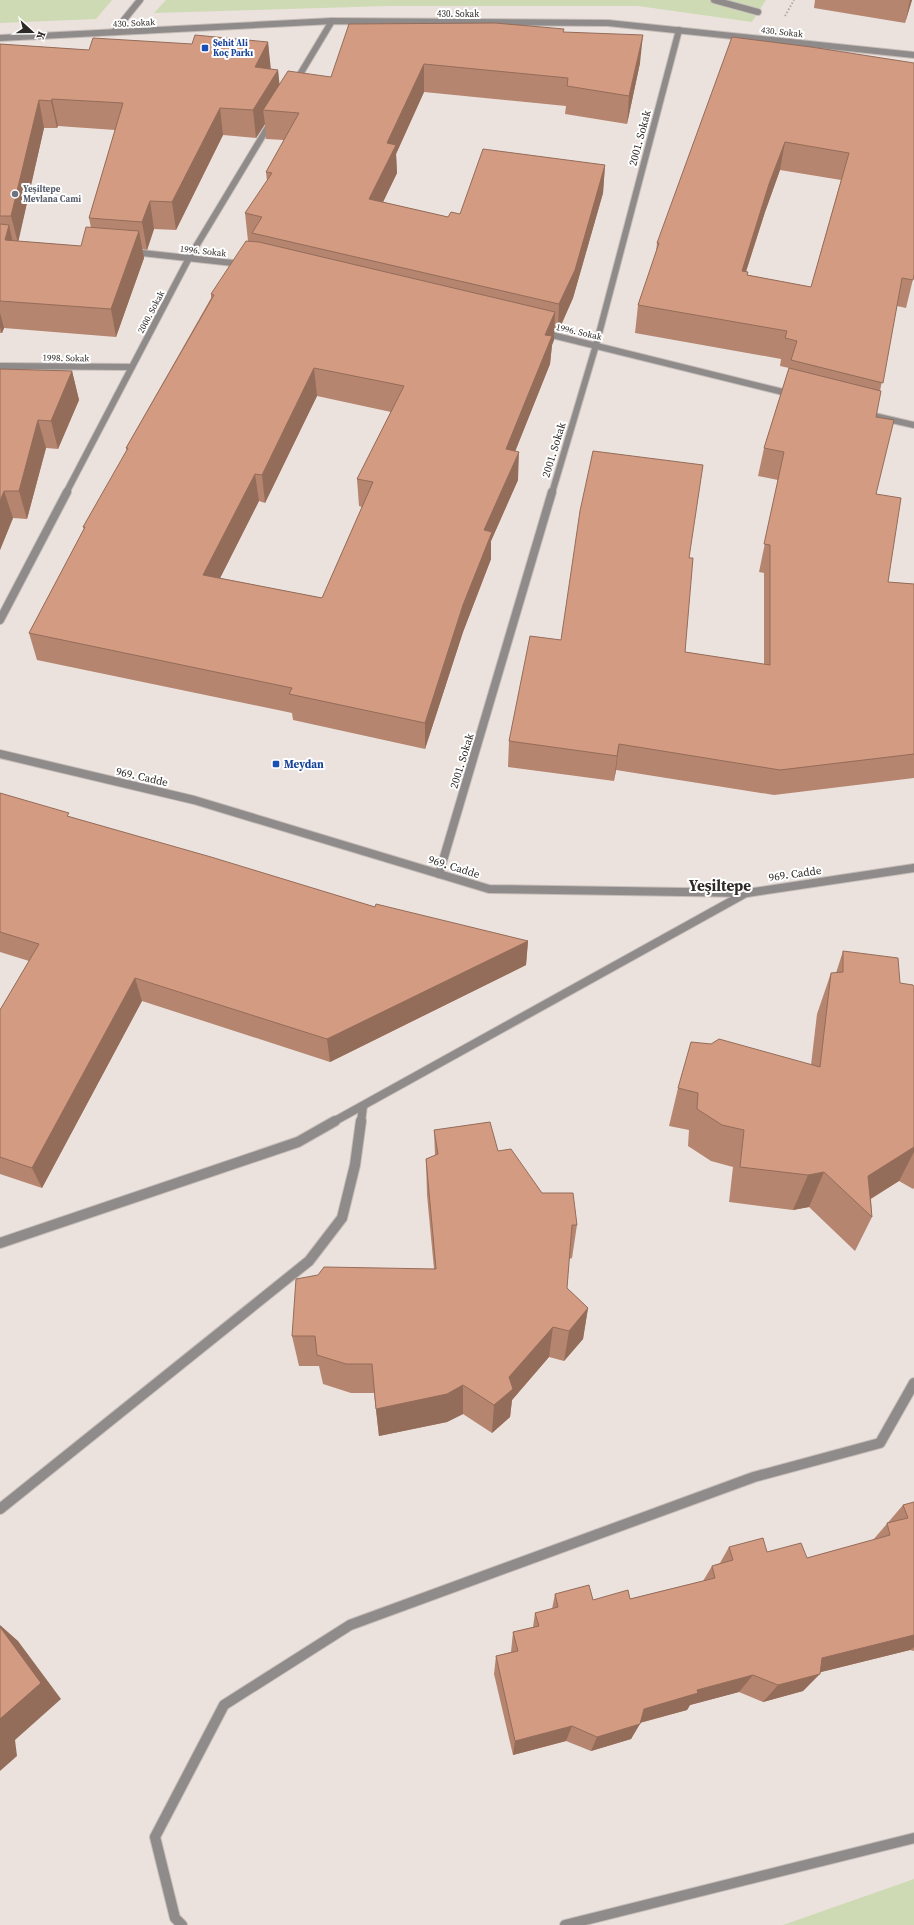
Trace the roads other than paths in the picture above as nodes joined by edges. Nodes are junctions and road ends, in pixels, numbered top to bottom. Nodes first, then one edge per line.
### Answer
1 (140, 0) edge
2 (714, 0) edge
3 (758, 12) dead end
4 (332, 21) junction
5 (678, 30) junction
6 (114, 32) junction
7 (0, 38) edge
8 (914, 56) edge
9 (291, 89) edge
10 (275, 116) edge
11 (123, 252) edge
12 (189, 258) junction
13 (248, 264) edge
14 (534, 330) edge
15 (596, 345) junction
16 (0, 366) edge
17 (132, 368) junction
18 (799, 396) edge
19 (859, 412) edge
20 (914, 425) edge
21 (0, 620) edge
22 (0, 754) edge
23 (914, 868) edge
24 (439, 874) junction
25 (747, 893) junction
26 (363, 1106) junction
27 (0, 1243) edge
28 (914, 1383) edge
29 (0, 1509) edge
30 (914, 1838) edge
31 (182, 1925) edge
32 (565, 1925) edge

1 - 6 street
2 - 3 street
4 - 5 street, 430. Sokak
4 - 6 street, 430. Sokak
4 - 9 street
5 - 8 street, 430. Sokak
5 - 15 street, 2001. Sokak
6 - 7 street, 430. Sokak
10 - 12 street, 2000. Sokak
11 - 12 street, 1996. Sokak
12 - 13 street, 1996. Sokak
12 - 17 street, 2000. Sokak
14 - 15 street, 1996. Sokak
15 - 18 street, 1996. Sokak
15 - 24 street, 2001. Sokak
16 - 17 street, 1998. Sokak
17 - 21 street, 2000. Sokak
19 - 20 street
22 - 24 street, 969. Cadde
23 - 25 street, 969. Cadde
24 - 25 street, 969. Cadde
25 - 26 street
26 - 27 street
26 - 29 street
28 - 31 street
30 - 32 street

